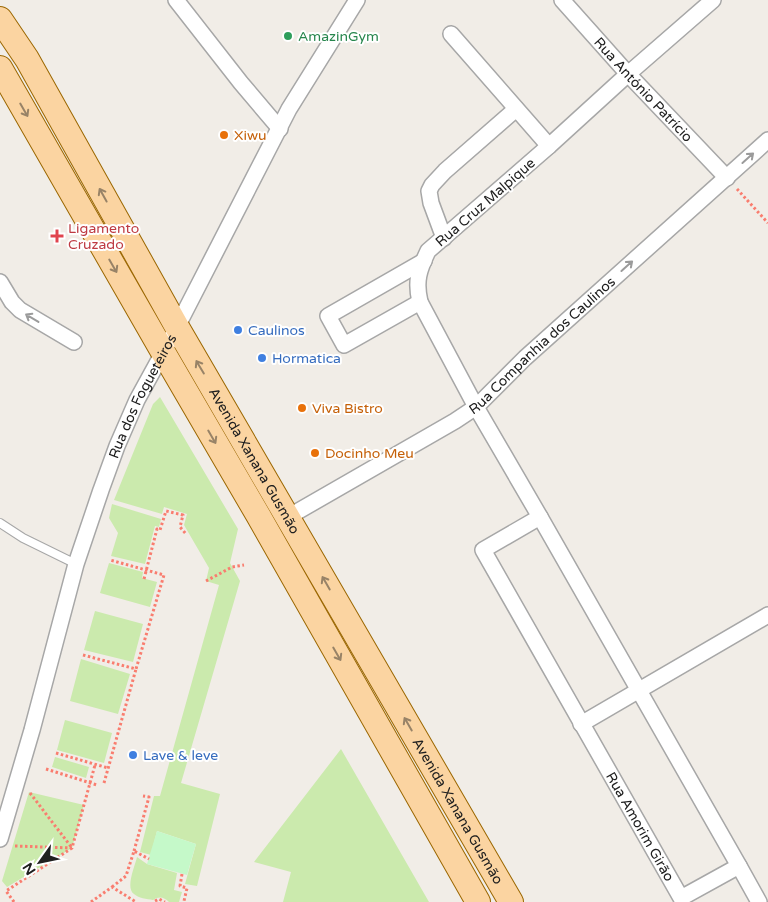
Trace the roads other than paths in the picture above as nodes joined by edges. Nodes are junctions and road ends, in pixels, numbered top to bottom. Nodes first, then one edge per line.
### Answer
1 (176, 0) edge
2 (357, 0) edge
3 (562, 0) edge
4 (708, 1) edge
5 (0, 19) edge
6 (451, 34) dead end
7 (0, 68) edge
8 (628, 74) junction
9 (516, 109) junction
10 (280, 129) junction
11 (768, 140) edge
12 (549, 146) junction
13 (727, 178) junction
14 (444, 238) junction
15 (424, 261) junction
16 (0, 282) edge
17 (420, 302) junction
18 (177, 327) junction
19 (74, 342) dead end
20 (163, 352) junction
21 (476, 407) junction
22 (288, 516) junction
23 (540, 517) junction
24 (0, 523) edge
25 (76, 564) junction
26 (768, 615) edge
27 (638, 690) junction
28 (581, 724) junction
29 (6, 842) edge
30 (739, 866) junction
31 (478, 902) edge
32 (511, 902) edge
33 (759, 902) edge

1 - 10 street
2 - 10 street, Rua dos Fogueteiros
3 - 8 street, Rua António Patrício
4 - 8 street, Rua Cruz Malpique
18 -> 5 main road, Avenida Xanana Gusmão
6 - 9 street
7 -> 20 main road, Avenida Xanana Gusmão
8 - 12 street, Rua Cruz Malpique
8 - 13 street, Rua António Patrício
9 - 12 street
9 - 14 street
10 - 18 street, Rua dos Fogueteiros
13 -> 11 street, Rua Companhia dos Caulinos
12 - 14 street, Rua Cruz Malpique
21 -> 13 street, Rua Companhia dos Caulinos
14 - 15 street, Rua Cruz Malpique
15 - 17 street, Rua Cruz Malpique
15 - 17 street, Rua Cruz Malpique
19 -> 16 street
17 - 21 street, Rua Cruz Malpique
18 - 20 street, Rua dos Fogueteiros
22 -> 18 main road, Avenida Xanana Gusmão
20 - 25 street, Rua dos Fogueteiros
20 -> 31 main road, Avenida Xanana Gusmão
21 - 22 street, Rua Companhia dos Caulinos
21 - 23 street
32 -> 22 main road, Avenida Xanana Gusmão
23 - 27 street
23 - 28 street, Rua Amorim Girão
24 - 25 lane
25 - 29 street, Rua dos Fogueteiros
26 - 27 street
27 - 28 street
27 - 30 street
28 - 30 street, Rua Amorim Girão
30 - 33 street

